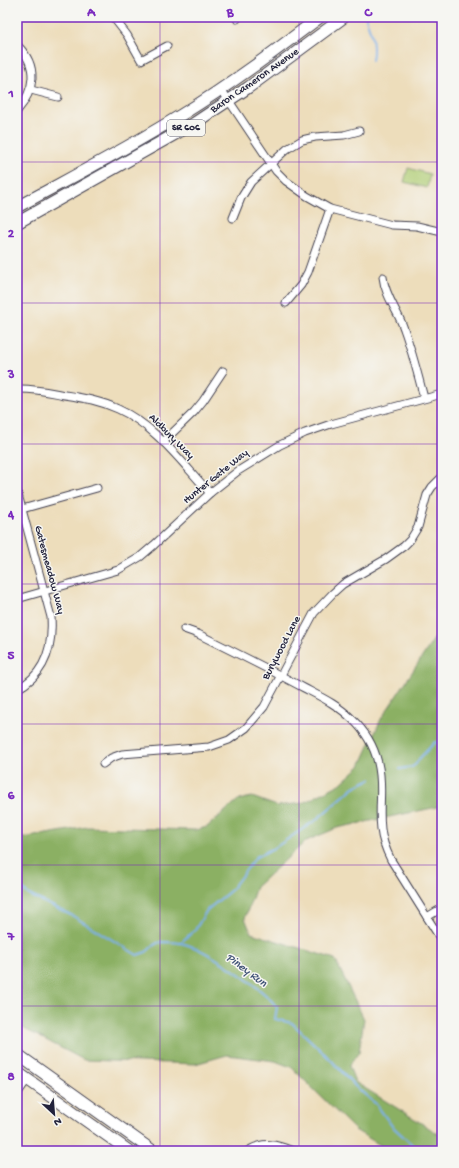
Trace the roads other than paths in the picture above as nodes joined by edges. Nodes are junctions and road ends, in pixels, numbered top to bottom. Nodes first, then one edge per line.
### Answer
1 (113, 17) edge
2 (320, 17) edge
3 (344, 17) edge
4 (17, 45) edge
5 (167, 46) dead end
6 (221, 89) junction
7 (31, 90) junction
8 (58, 97) dead end
9 (229, 100) junction
10 (17, 112) edge
11 (359, 131) dead end
12 (271, 164) junction
13 (17, 207) edge
14 (330, 209) junction
15 (233, 218) dead end
16 (17, 223) edge
17 (442, 232) edge
18 (383, 277) dead end
19 (286, 303) dead end
20 (223, 371) dead end
21 (17, 389) edge
22 (442, 394) edge
23 (424, 398) junction
24 (163, 442) junction
25 (442, 477) edge
26 (97, 488) dead end
27 (17, 491) edge
28 (210, 493) junction
29 (22, 509) junction
30 (45, 591) junction
31 (17, 599) edge
32 (184, 629) dead end
33 (280, 675) junction
34 (17, 689) edge
35 (102, 764) dead end
36 (442, 908) edge
37 (427, 917) junction
38 (442, 941) edge
39 (17, 1054) edge
40 (17, 1072) edge
41 (27, 1080) junction
42 (17, 1094) edge
43 (129, 1151) edge
44 (153, 1151) edge
45 (248, 1151) edge
46 (293, 1151) edge

1 - 5 street
2 - 6 main road, Baron Cameron Avenue / SR 606
3 - 9 main road, Baron Cameron Avenue / SR 606
4 - 7 street
6 - 9 street
6 - 13 main road, Baron Cameron Avenue / SR 606
7 - 8 street
7 - 10 street
9 - 12 street
9 - 16 main road, Baron Cameron Avenue / SR 606
11 - 12 street
12 - 14 street
12 - 15 street
14 - 17 street
14 - 19 street
18 - 23 street
20 - 24 street
21 - 24 street, Aldbury Way
22 - 23 street, Hunter Gate Way
23 - 28 street, Hunter Gate Way
24 - 28 street, Aldbury Way
25 - 33 street, Burywood Lane
26 - 29 street
27 - 29 street, Gatesmeadow Way
28 - 30 street, Hunter Gate Way
29 - 30 street, Gatesmeadow Way
30 - 31 street, Hunter Gate Way
30 - 34 street, Gatesmeadow Way
32 - 33 street
33 - 35 street, Burywood Lane
33 - 37 street
36 - 37 street
37 - 38 street
39 - 44 main road
40 - 41 main road
41 - 42 street
41 - 43 main road
45 - 46 street

